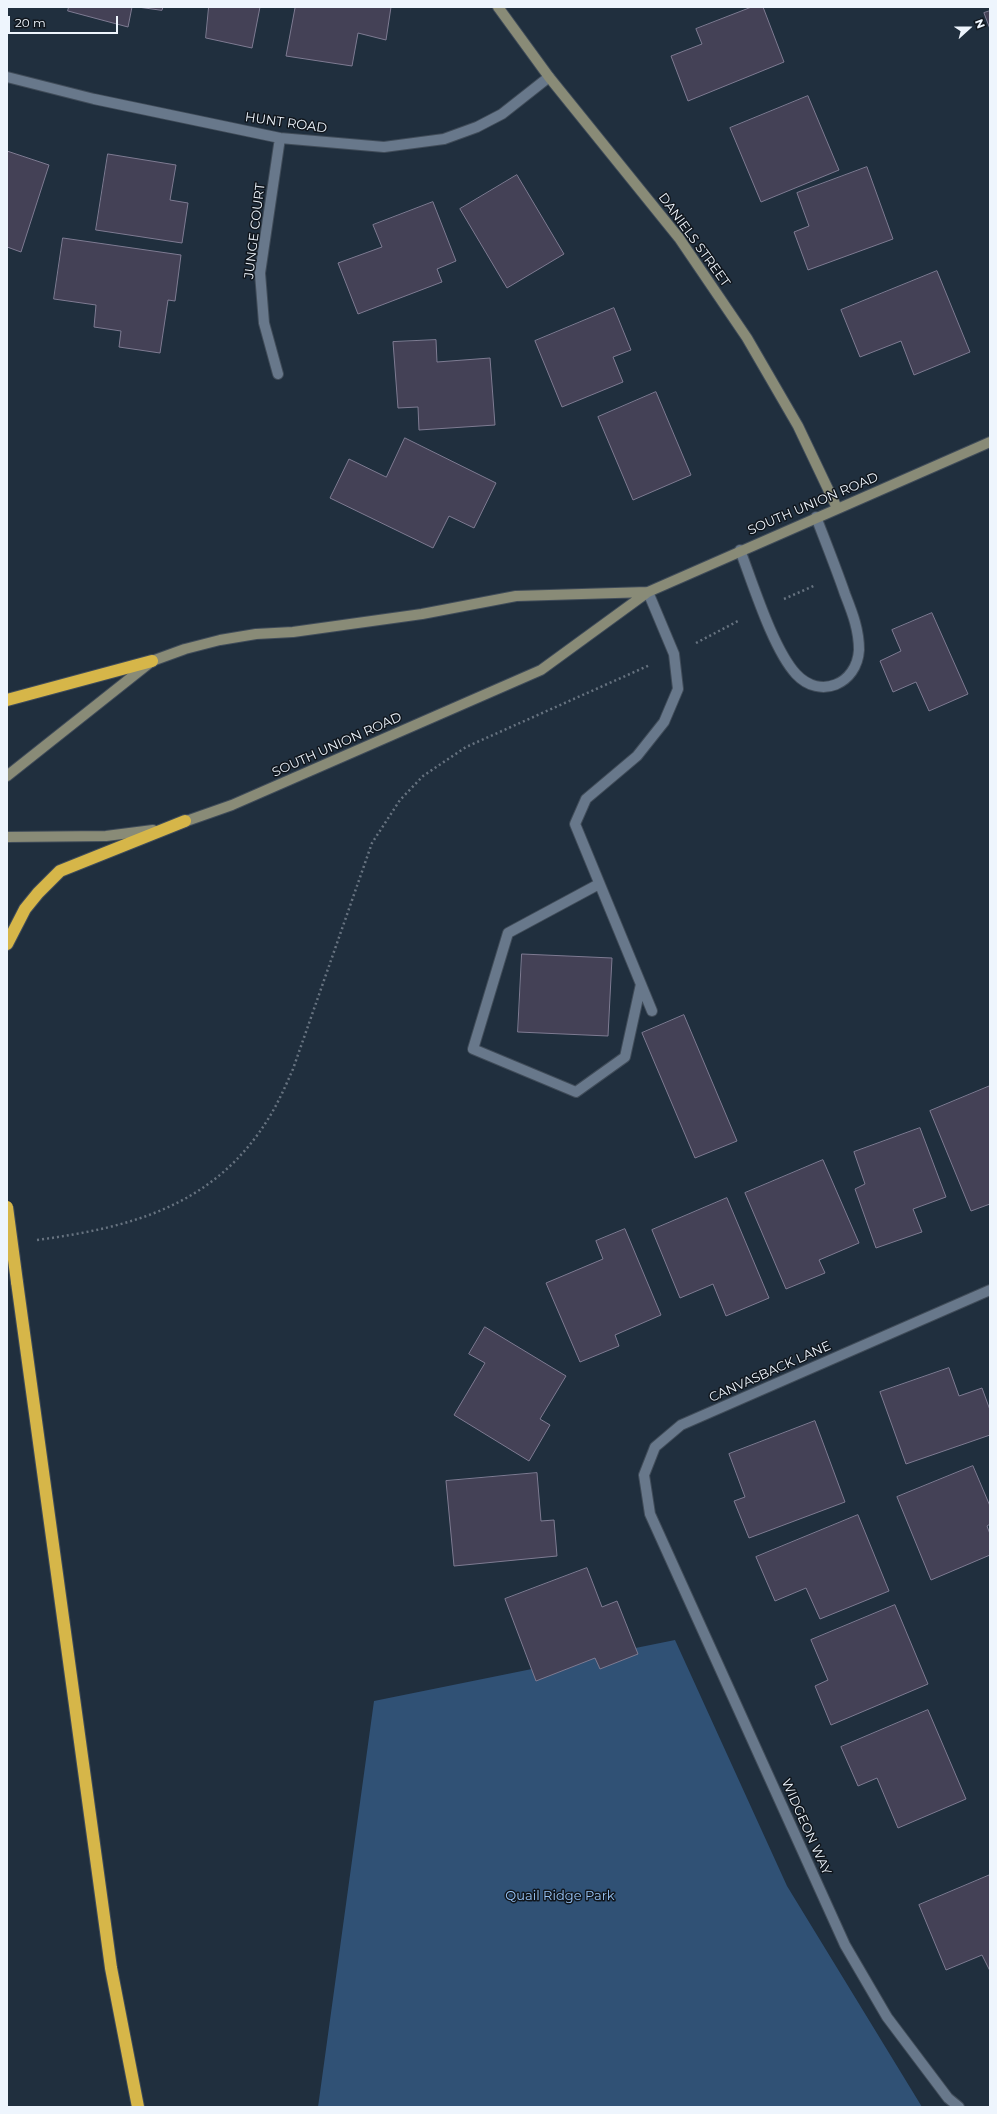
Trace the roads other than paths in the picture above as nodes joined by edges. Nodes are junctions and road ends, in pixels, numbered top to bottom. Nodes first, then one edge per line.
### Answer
1 (498, 7) edge
2 (7, 77) edge
3 (549, 77) junction
4 (280, 138) junction
5 (278, 374) dead end
6 (990, 442) edge
7 (837, 508) junction
8 (816, 518) junction
9 (740, 550) junction
10 (648, 592) junction
11 (152, 661) junction
12 (7, 700) edge
13 (7, 776) edge
14 (185, 821) junction
15 (7, 837) edge
16 (600, 884) junction
17 (7, 944) edge
18 (641, 983) junction
19 (652, 1011) dead end
20 (7, 1207) edge
21 (990, 1290) edge
22 (662, 1539) joint
23 (138, 2107) edge
24 (959, 2107) edge

1 - 3 street, DANIELS STREET
2 - 4 street, HUNT ROAD
3 - 4 street, HUNT ROAD
3 - 7 street, DANIELS STREET
4 - 5 street, JUNGE COURT
6 - 7 street, SOUTH UNION ROAD
7 - 8 street, SOUTH UNION ROAD
8 - 9 street, SOUTH UNION ROAD
8 - 9 street
9 - 10 street, SOUTH UNION ROAD
10 - 11 street, SOUTH UNION ROAD
10 - 14 street, SOUTH UNION ROAD
10 - 16 street
11 - 12 highway
11 - 13 street, SOUTH UNION ROAD
14 - 15 street, SOUTH UNION ROAD
14 - 17 highway
16 - 18 street
16 - 18 street
18 - 19 street
20 - 23 highway, bridge
21 - 22 street, CANVASBACK LANE
22 - 24 street, WIDGEON WAY

